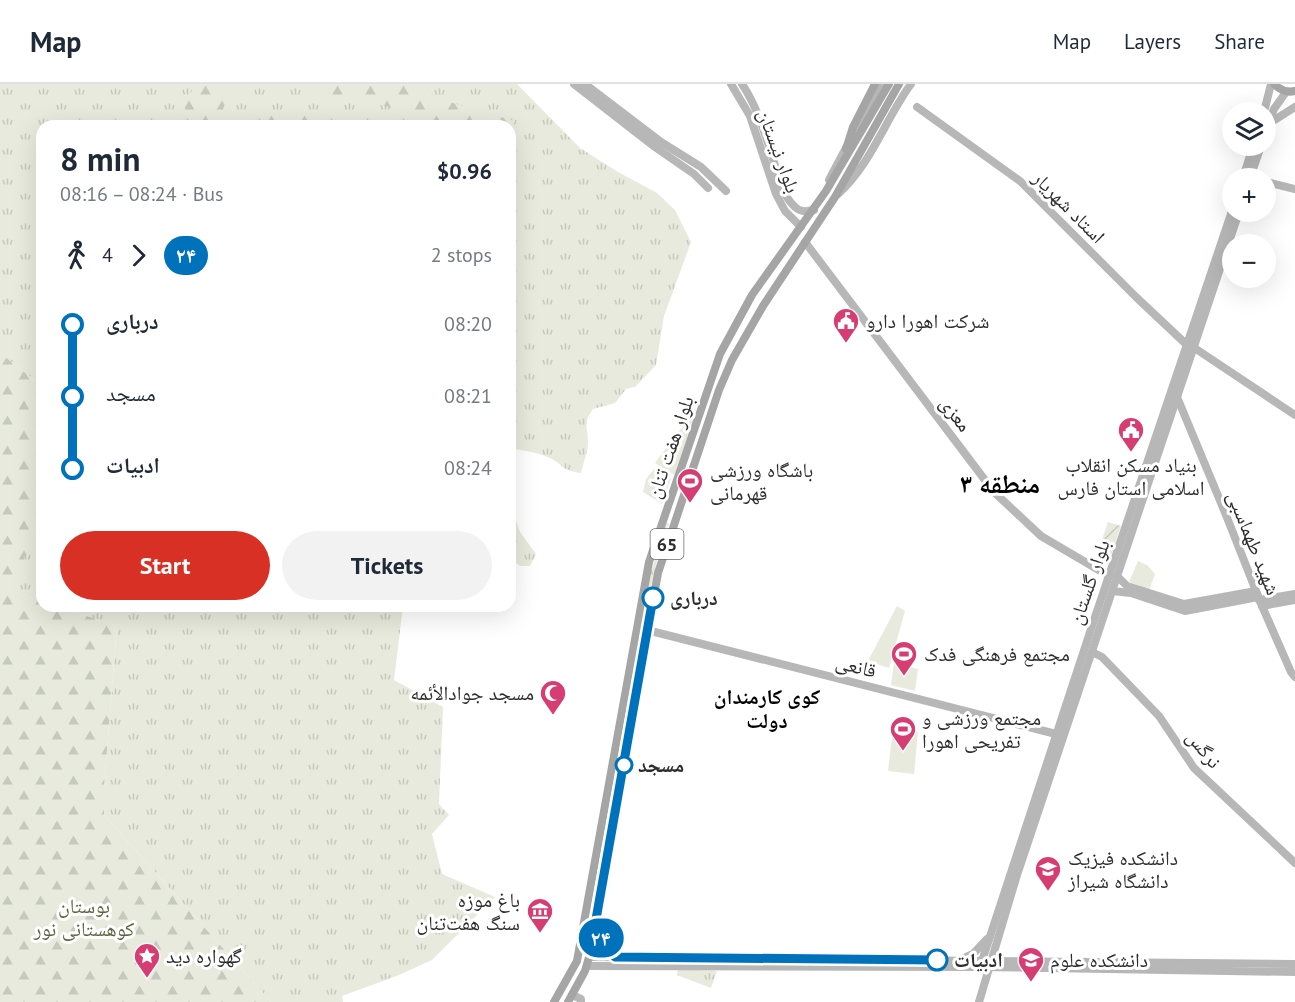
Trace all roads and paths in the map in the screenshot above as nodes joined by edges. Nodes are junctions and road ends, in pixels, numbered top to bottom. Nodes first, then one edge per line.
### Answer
1 (574, 84) edge
2 (585, 84) edge
3 (731, 84) edge
4 (742, 84) edge
5 (875, 84) edge
6 (882, 84) edge
7 (889, 84) edge
8 (899, 84) edge
9 (911, 84) edge
10 (1273, 84) edge
11 (1291, 91) edge
12 (1270, 102) edge
13 (1276, 103) edge
14 (917, 107) dead end
15 (1295, 107) edge
16 (1276, 121) edge
17 (846, 149) junction
18 (1276, 184) edge
19 (708, 188) dead end
20 (1295, 189) edge
21 (726, 191) dead end
22 (826, 191) junction
23 (835, 197) junction
24 (814, 210) junction
25 (800, 211) junction
26 (792, 218) junction
27 (1226, 222) edge
28 (1235, 222) edge
29 (801, 227) junction
30 (805, 242) junction
31 (1208, 294) junction
32 (1190, 346) junction
33 (1177, 397) junction
34 (1295, 415) edge
35 (1185, 420) junction
36 (1168, 422) junction
37 (665, 512) junction
38 (676, 516) junction
39 (1123, 546) junction
40 (1113, 576) junction
41 (1132, 590) junction
42 (1112, 591) junction
43 (1295, 594) edge
44 (1259, 598) junction
45 (1295, 600) edge
46 (647, 630) junction
47 (1092, 652) junction
48 (1295, 677) edge
49 (1056, 734) junction
50 (1035, 811) junction
51 (1295, 863) edge
52 (595, 925) junction
53 (993, 936) junction
54 (590, 957) junction
55 (615, 957) junction
56 (959, 960) junction
57 (1009, 960) junction
58 (649, 962) junction
59 (939, 963) junction
60 (981, 964) junction
61 (992, 964) junction
62 (1295, 964) edge
63 (587, 966) junction
64 (1232, 967) junction
65 (1295, 972) edge
66 (570, 998) edge
67 (554, 1002) edge
68 (581, 1002) edge
69 (979, 1002) edge

1 - 19 main road
2 - 21 main road
3 - 26 main road, بلوار نیستان
4 - 25 main road, بلوار نیستان
5 - 17 main road, 65
6 - 17 main road
7 - 22 main road, بلوار هفت تنان
8 - 23 main road, بلوار هفت تنان
9 - 23 main road, 65
10 - 11 main road
10 - 12 main road
11 - 13 main road
14 - 32 main road, استاد شهریار
15 - 16 main road
17 - 22 main road, 65
18 - 20 main road
22 - 24 main road, بلوار هفت تنان / 65
23 - 30 main road, بلوار هفت تنان / 65
24 - 25 main road, بلوار نیستان
24 - 29 main road, بلوار هفت تنان / 65
25 - 26 main road
26 - 29 main road, بلوار نیستان
27 - 31 main road, بلوار گلستان
28 - 31 main road, بلوار گلستان
29 - 37 main road, بلوار هفت تنان / 65
30 - 38 main road, بلوار هفت تنان / 65
30 - 40 main road, معزی
31 - 32 main road, بلوار گلستان
32 - 33 main road, بلوار گلستان
32 - 34 main road, استاد شهریار
32 - 39 main road, بلوار گلستان
33 - 35 main road, شهید طهماسبی
33 - 36 main road, بلوار گلستان
35 - 36 main road
35 - 44 main road, شهید طهماسبی
36 - 39 main road, بلوار گلستان
37 - 38 main road
37 - 67 main road, بلوار هفت تنان / 65
38 - 46 main road, بلوار هفت تنان / 65
39 - 40 main road, بلوار گلستان
40 - 41 main road, معزی
40 - 42 main road, بلوار گلستان
40 - 49 main road, بلوار گلستان
41 - 42 main road
41 - 44 main road
42 - 47 main road, بلوار گلستان
43 - 44 main road
44 - 45 main road
44 - 48 main road, شهید طهماسبی
46 - 49 main road, قانعی
46 - 52 main road, بلوار هفت تنان / 65
47 - 50 main road, بلوار گلستان
47 - 51 main road, نرگس
49 - 50 main road, بلوار گلستان
50 - 53 main road, بلوار گلستان
52 - 54 main road, بلوار هفت تنان / 65
52 - 55 main road
53 - 56 main road
53 - 57 main road
53 - 60 main road, بلوار گلستان
53 - 61 main road, بلوار گلستان
54 - 55 main road
54 - 63 main road, بلوار هفت تنان / 65
55 - 58 main road
56 - 59 main road
56 - 60 main road
57 - 61 main road
57 - 64 main road
58 - 59 main road
58 - 63 main road
59 - 60 main road
60 - 61 main road
61 - 64 main road
61 - 69 main road, بلوار گلستان
62 - 64 main road
63 - 66 main road, بلوار هفت تنان / 65
64 - 65 main road
66 - 68 main road

